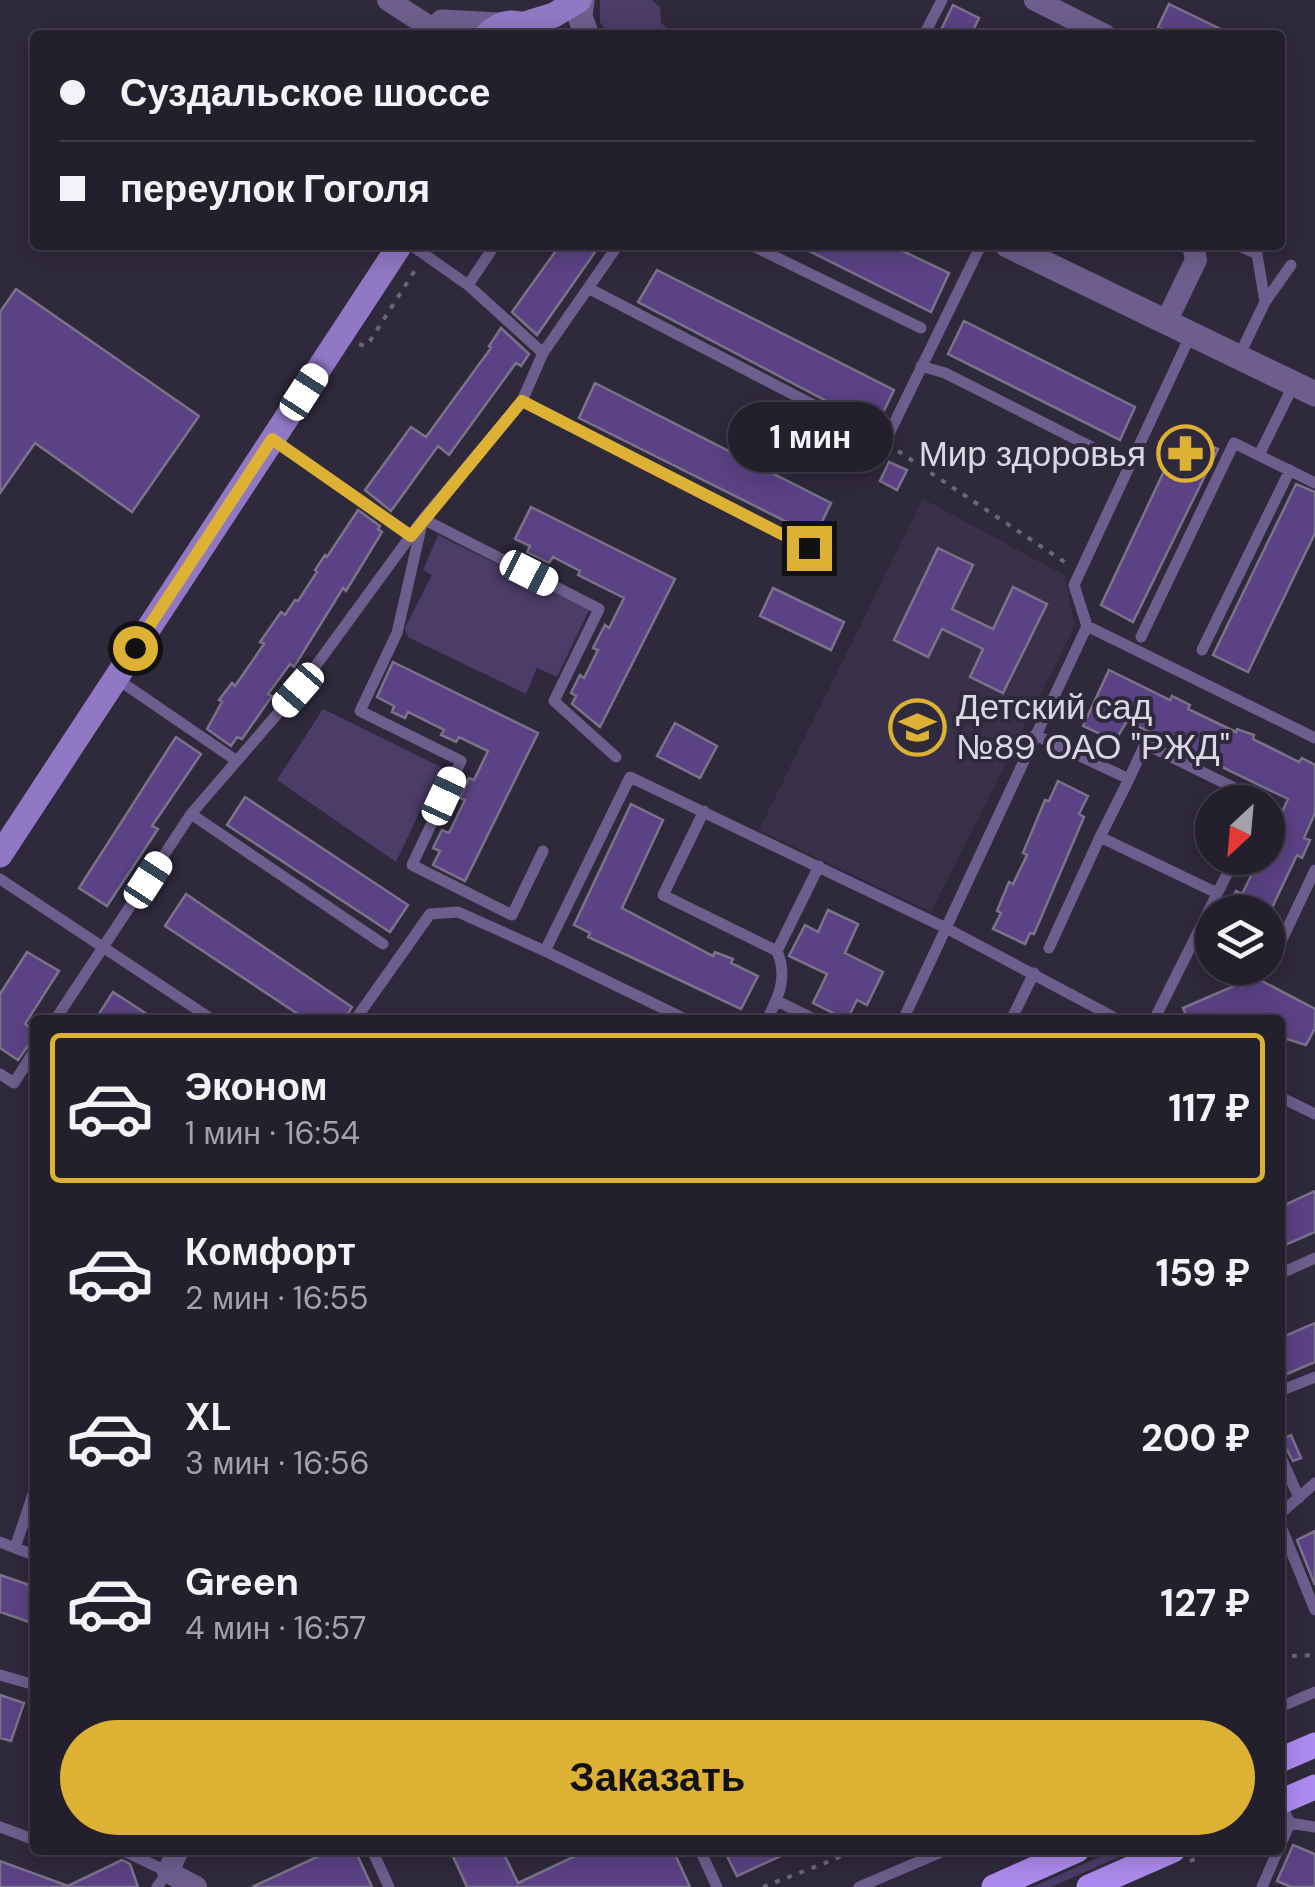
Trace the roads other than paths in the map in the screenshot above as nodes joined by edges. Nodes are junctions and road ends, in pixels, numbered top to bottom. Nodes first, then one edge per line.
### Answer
1 (388, 0) edge
2 (581, 0) edge
3 (942, 0) edge
4 (1035, 0) edge
5 (419, 8) edge
6 (445, 30) edge
7 (513, 30) edge
8 (564, 30) edge
9 (585, 30) edge
10 (927, 30) edge
11 (1095, 30) edge
12 (412, 250) edge
13 (492, 250) edge
14 (615, 250) edge
15 (761, 250) edge
16 (978, 250) edge
17 (1016, 250) edge
18 (1195, 250) edge
19 (1249, 250) edge
20 (1291, 265) dead end
21 (468, 285) junction
22 (588, 288) junction
23 (1265, 302) junction
24 (1166, 322) junction
25 (921, 328) dead end
26 (1191, 334) junction
27 (543, 352) junction
28 (1238, 357) junction
29 (921, 366) junction
30 (1304, 389) edge
31 (522, 401) junction
32 (272, 439) junction
33 (1259, 455) junction
34 (1129, 466) junction
35 (1290, 470) junction
36 (1315, 483) edge
37 (423, 519) junction
38 (411, 536) junction
39 (809, 548) dead end
40 (1086, 626) junction
41 (1141, 637) dead end
42 (1202, 650) dead end
43 (115, 678) junction
44 (1035, 735) junction
45 (1315, 738) edge
46 (616, 757) dead end
47 (237, 761) junction
48 (1129, 779) junction
49 (1229, 785) edge
50 (704, 811) junction
51 (191, 814) junction
52 (1100, 837) junction
53 (543, 851) dead end
54 (0, 856) edge
55 (819, 866) junction
56 (1315, 870) edge
57 (1226, 875) edge
58 (0, 879) edge
59 (1217, 894) joint
60 (946, 928) junction
61 (1285, 933) edge
62 (1195, 940) edge
63 (383, 944) dead end
64 (104, 946) junction
65 (1049, 948) dead end
66 (545, 951) junction
67 (776, 951) junction
68 (1034, 973) junction
69 (777, 1001) junction
70 (63, 1015) edge
71 (206, 1015) edge
72 (359, 1015) edge
73 (676, 1015) edge
74 (770, 1015) edge
75 (806, 1015) edge
76 (905, 1015) edge
77 (1013, 1015) edge
78 (1106, 1015) edge
79 (1157, 1015) edge
80 (30, 1058) edge
81 (0, 1074) edge
82 (1285, 1099) edge
83 (1315, 1114) edge
84 (1315, 1258) edge
85 (1285, 1272) edge
86 (1315, 1377) edge
87 (1285, 1389) edge
88 (1285, 1468) edge
89 (1315, 1484) edge
90 (1298, 1498) junction
91 (30, 1503) edge
92 (1285, 1510) edge
93 (1285, 1536) edge
94 (0, 1542) edge
95 (15, 1548) junction
96 (30, 1553) edge
97 (1315, 1610) edge
98 (0, 1675) edge
99 (30, 1683) edge
100 (1315, 1692) edge
101 (1285, 1705) edge
102 (1315, 1744) edge
103 (1285, 1758) edge
104 (1315, 1787) edge
105 (1285, 1808) edge
106 (1285, 1810) edge
107 (0, 1827) edge
108 (1315, 1827) edge
109 (30, 1838) edge
110 (129, 1855) edge
111 (175, 1855) edge
112 (374, 1855) edge
113 (702, 1855) edge
114 (934, 1855) edge
115 (1067, 1855) edge
116 (1161, 1855) edge
117 (1276, 1855) edge
118 (162, 1879) edge
119 (196, 1887) edge
120 (389, 1887) edge
121 (718, 1887) edge
122 (859, 1887) edge
123 (994, 1887) edge
124 (1089, 1887) edge
125 (1262, 1887) edge

1 - 5 street
2 - 7 main road
2 - 8 main road
2 - 9 street
3 - 10 lane
4 - 11 street
5 - 6 street
12 - 21 lane
12 - 32 main road
13 - 21 lane
14 - 22 lane
15 - 25 lane
16 - 29 lane
17 - 24 street
18 - 24 street
19 - 23 lane
20 - 23 lane
21 - 27 lane
22 - 27 lane
22 - 29 lane
23 - 28 lane
24 - 26 street
26 - 28 street
26 - 34 lane
27 - 31 lane
28 - 30 street
29 - 34 lane
30 - 33 lane
31 - 37 lane
31 - 39 lane
32 - 38 lane
32 - 43 main road
33 - 35 lane
33 - 41 lane
34 - 40 lane
35 - 36 lane
35 - 42 lane
37 - 38 lane
37 - 46 lane
37 - 53 lane
38 - 47 lane
40 - 44 lane
40 - 45 lane
43 - 47 lane
43 - 54 main road
44 - 48 lane
44 - 60 lane
47 - 51 lane
48 - 49 lane
48 - 52 lane
50 - 55 lane
50 - 66 lane
50 - 67 lane
51 - 63 lane
51 - 64 lane
52 - 59 lane
52 - 65 lane
55 - 60 lane
55 - 67 lane
56 - 61 lane
57 - 59 lane
58 - 64 lane
60 - 68 lane
60 - 76 lane
62 - 79 lane
64 - 70 lane
64 - 71 lane
66 - 72 lane
66 - 73 lane
67 - 69 lane
68 - 77 lane
68 - 78 lane
69 - 74 lane
69 - 75 lane
80 - 81 lane
82 - 83 lane
84 - 85 lane
86 - 87 lane
88 - 90 lane
89 - 90 lane
90 - 92 lane
91 - 95 lane
93 - 97 lane
94 - 95 lane
95 - 96 lane
98 - 99 lane
100 - 101 lane
102 - 103 main road
104 - 105 main road
106 - 108 lane
107 - 109 lane
110 - 118 lane
111 - 118 street
112 - 120 lane
113 - 121 lane
114 - 122 lane
115 - 123 main road
116 - 124 main road
117 - 125 lane
118 - 119 street

